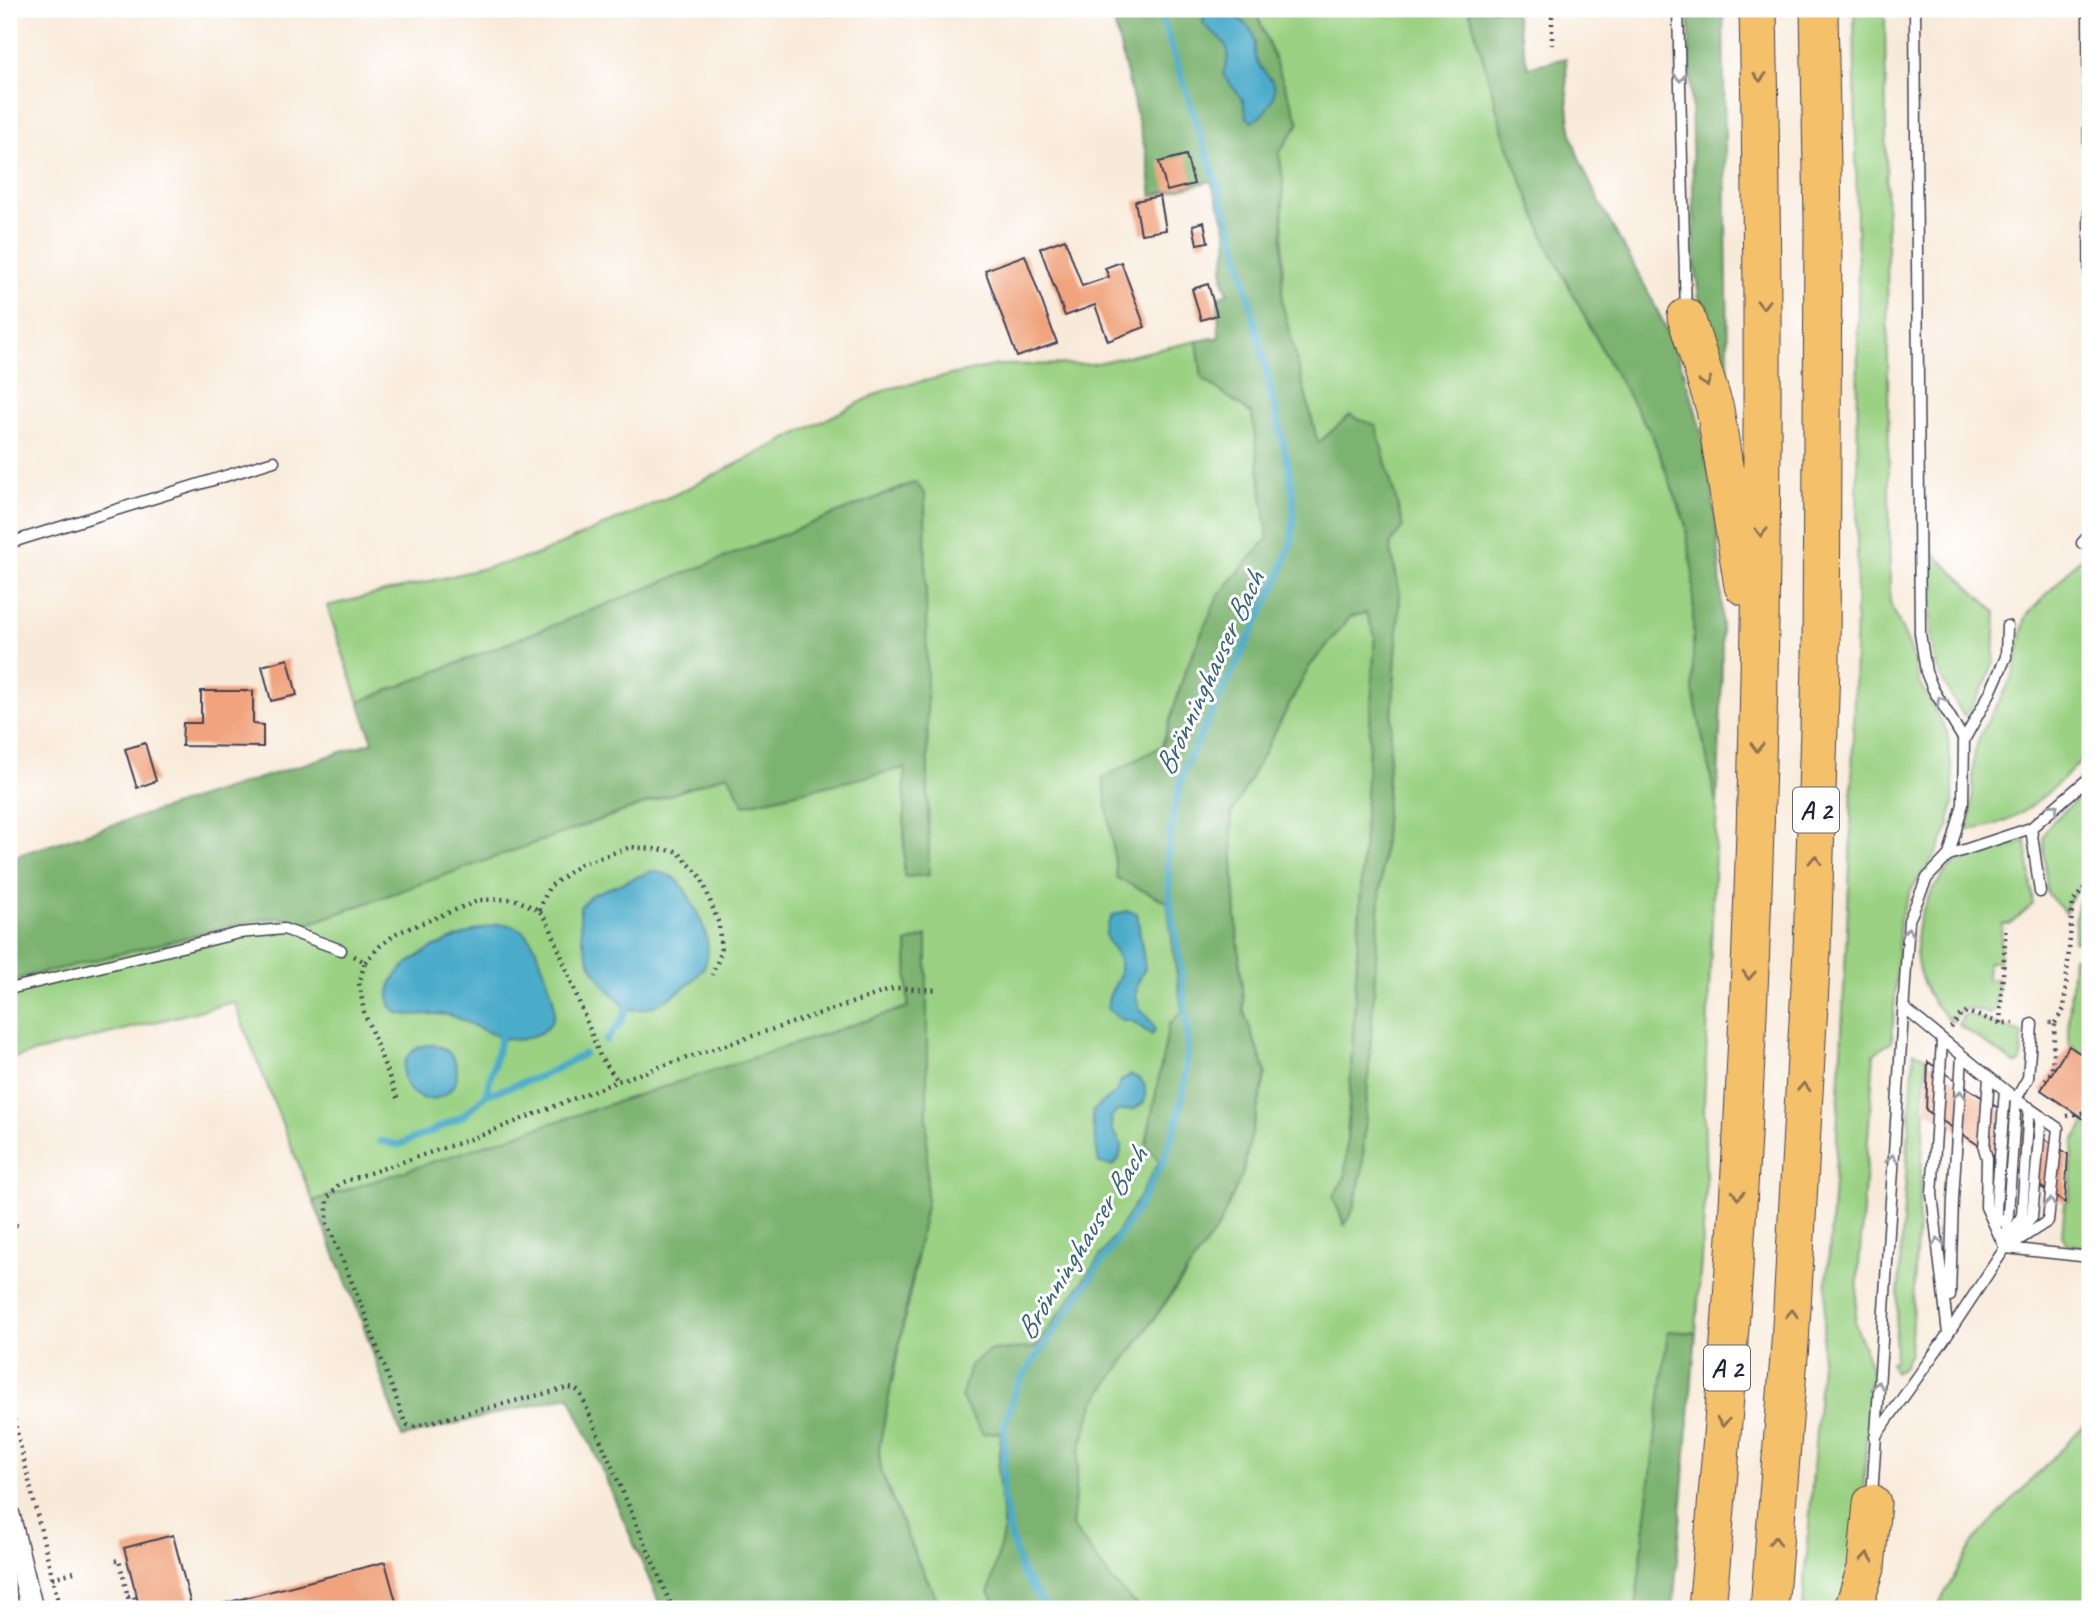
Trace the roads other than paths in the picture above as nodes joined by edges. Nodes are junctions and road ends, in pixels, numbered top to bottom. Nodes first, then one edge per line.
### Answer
1 (1678, 9) edge
2 (1758, 9) edge
3 (1819, 9) edge
4 (1915, 9) edge
5 (2088, 9) edge
6 (1686, 317) joint
7 (2090, 363) edge
8 (274, 461) dead end
9 (9, 543) edge
10 (2007, 626) dead end
11 (1759, 679) junction
12 (1964, 740) junction
13 (2090, 777) edge
14 (2031, 828) junction
15 (1949, 855) junction
16 (2040, 892) dead end
17 (341, 950) road end
18 (9, 989) edge
19 (1904, 1008) junction
20 (2032, 1024) road end
21 (1942, 1041) junction
22 (1962, 1056) junction
23 (1989, 1077) junction
24 (2006, 1090) junction
25 (2016, 1099) junction
26 (2029, 1107) junction
27 (2041, 1116) junction
28 (2005, 1248) junction
29 (2090, 1257) edge
30 (1948, 1334) junction
31 (1875, 1437) junction
32 (1872, 1503) joint
33 (9, 1515) edge
34 (32, 1609) edge
35 (1707, 1609) edge
36 (1769, 1609) edge
37 (1853, 1609) edge

1 -> 6 lane
2 -> 11 highway, A 2
36 -> 3 highway, A 2
12 -> 4 lane
5 - 7 lane
6 -> 11 highway
8 - 9 lane
10 - 12 lane
11 -> 35 highway, A 2
12 - 15 lane
14 -> 13 lane
14 - 15 lane
14 - 16 lane
19 -> 15 lane
17 - 18 lane
19 - 21 lane
31 -> 19 lane
20 - 25 lane
21 - 22 lane
30 -> 21 lane
22 - 23 lane
30 -> 22 lane
23 - 24 lane
23 - 28 lane
24 - 25 lane
24 - 28 lane
25 - 26 lane
25 - 28 lane
26 - 27 lane
26 - 28 lane
27 - 28 lane
28 -> 27 lane
28 - 29 lane
28 - 30 lane
30 - 31 lane
31 - 32 lane
37 -> 32 highway
33 - 34 street

